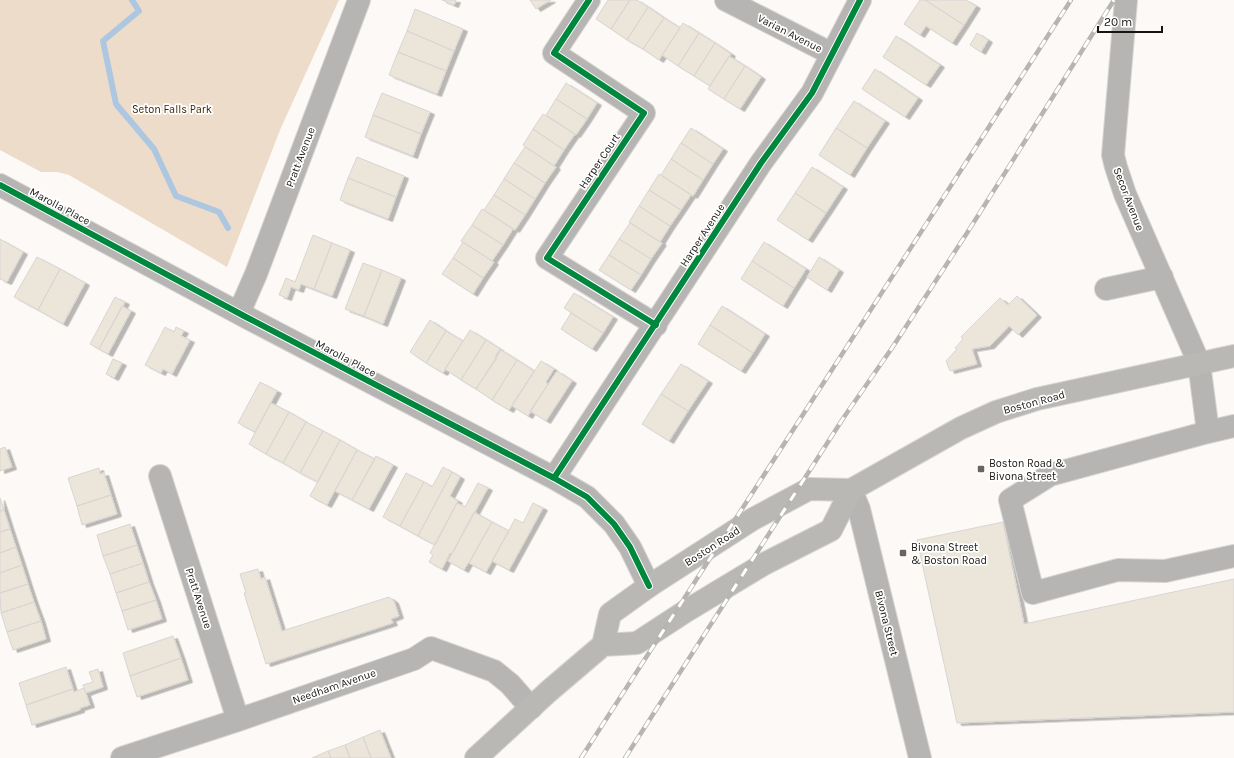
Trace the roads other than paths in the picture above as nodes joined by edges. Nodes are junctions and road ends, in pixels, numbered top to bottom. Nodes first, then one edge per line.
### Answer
1 (359, 0) edge
2 (589, 0) edge
3 (726, 0) edge
4 (860, 0) edge
5 (1126, 0) edge
6 (832, 54) junction
7 (0, 185) edge
8 (1162, 277) junction
9 (1106, 289) dead end
10 (239, 313) junction
11 (656, 325) junction
12 (1234, 356) edge
13 (1199, 363) junction
14 (1234, 426) edge
15 (1208, 432) junction
16 (160, 476) dead end
17 (554, 478) junction
18 (851, 490) junction
19 (1234, 556) edge
20 (649, 586) junction
21 (602, 645) junction
22 (531, 708) junction
23 (238, 720) junction
24 (122, 758) edge
25 (476, 758) edge
26 (920, 758) edge

1 - 10 street, Pratt Avenue
2 - 11 street, Harper Court
3 - 6 street, Varian Avenue
4 - 6 street, Harper Avenue
5 - 8 street, Secor Avenue
6 - 11 street, Harper Avenue
7 - 10 street, Marolla Place
8 - 9 street
8 - 13 street, Secor Avenue
10 - 17 street, Marolla Place
11 - 17 street, Harper Avenue
12 - 13 main road, Boston Road
13 - 15 street, Secor Avenue
13 - 18 main road, Boston Road
14 - 15 street
15 - 19 street
16 - 23 street, Pratt Avenue
17 - 20 street, Marolla Place
18 - 20 main road, Boston Road
18 - 21 main road
18 - 26 street, Bivona Street
20 - 21 main road, Boston Road
21 - 22 main road
22 - 23 street, Needham Avenue
22 - 25 main road
23 - 24 street, Needham Avenue

